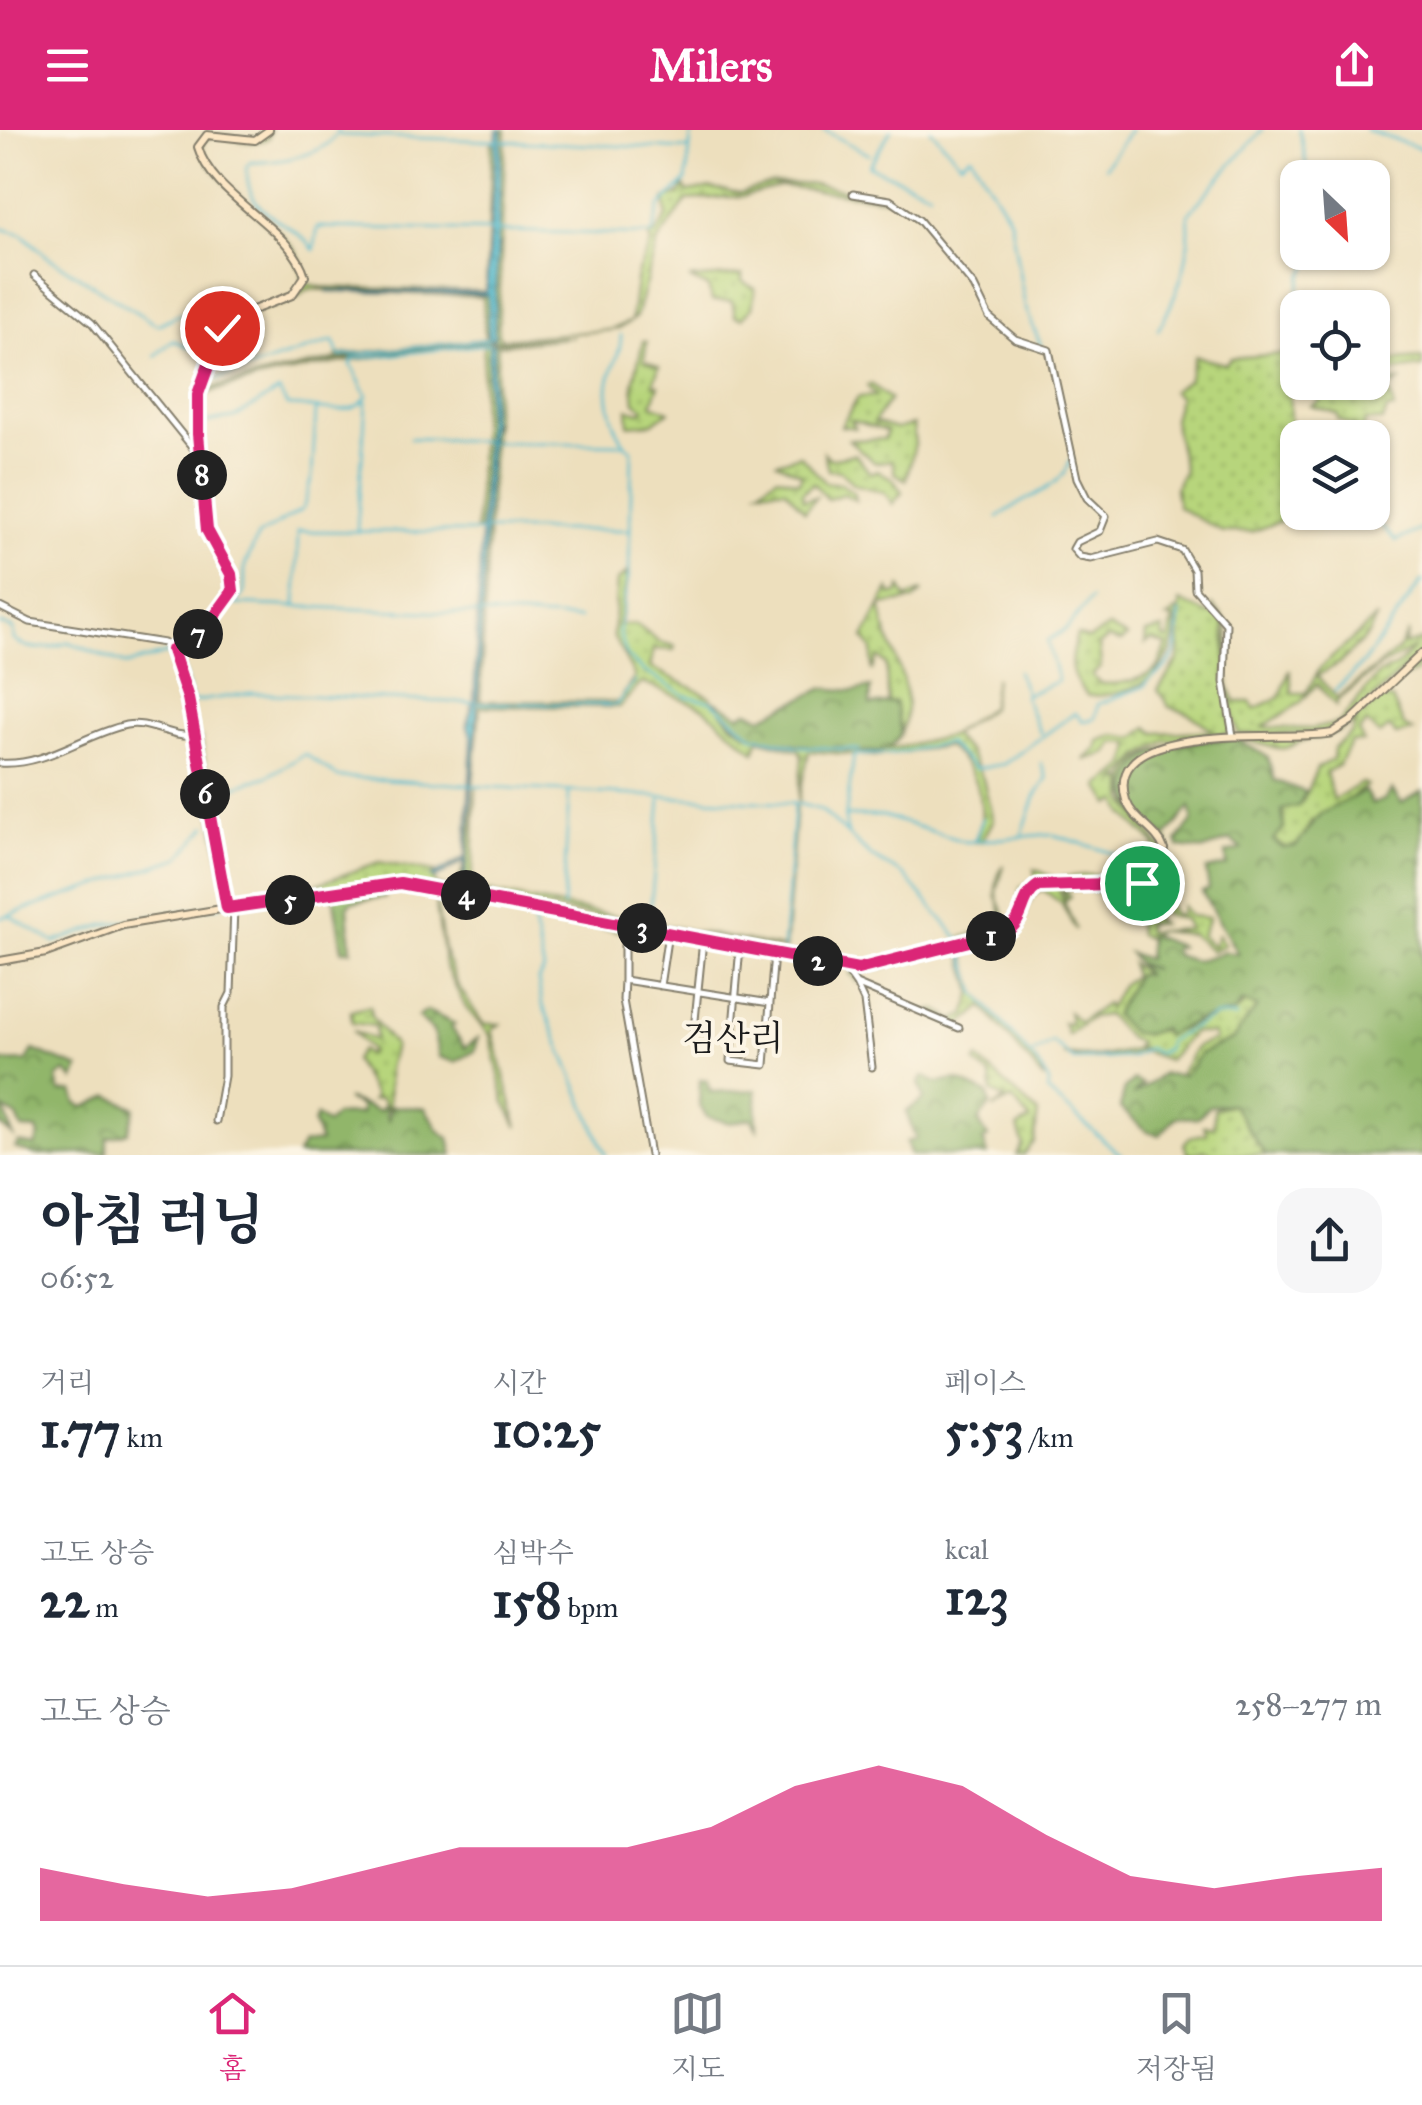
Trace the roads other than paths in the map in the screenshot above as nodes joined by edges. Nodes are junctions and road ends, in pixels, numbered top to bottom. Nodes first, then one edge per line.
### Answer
1 (269, 130) edge
2 (853, 194) dead end
3 (34, 274) dead end
4 (200, 458) junction
5 (0, 607) edge
6 (172, 650) junction
7 (1422, 653) edge
8 (194, 735) junction
9 (1234, 736) junction
10 (0, 763) edge
11 (230, 907) junction
12 (624, 925) junction
13 (668, 933) junction
14 (703, 940) junction
15 (740, 947) junction
16 (774, 953) junction
17 (0, 961) edge
18 (844, 967) junction
19 (624, 980) junction
20 (856, 984) junction
21 (660, 986) junction
22 (697, 994) junction
23 (734, 999) junction
24 (770, 1003) junction
25 (958, 1028) dead end
26 (694, 1030) dead end
27 (872, 1067) dead end
28 (216, 1122) dead end
29 (650, 1155) edge

1 - 4 street
2 - 9 street
3 - 4 street
4 - 6 street
5 - 6 street
6 - 8 street
7 - 9 street
8 - 10 street
8 - 11 street
9 - 18 street
11 - 12 street
11 - 17 street
11 - 28 street
12 - 13 street
12 - 19 street
13 - 14 street
13 - 21 street
14 - 15 street
14 - 22 street
15 - 16 street
15 - 23 street
16 - 18 street
16 - 24 street
18 - 20 street
19 - 21 street
19 - 29 street
20 - 25 street
20 - 27 street
21 - 22 street
22 - 23 street
22 - 26 street
23 - 24 street
23 - 24 street

